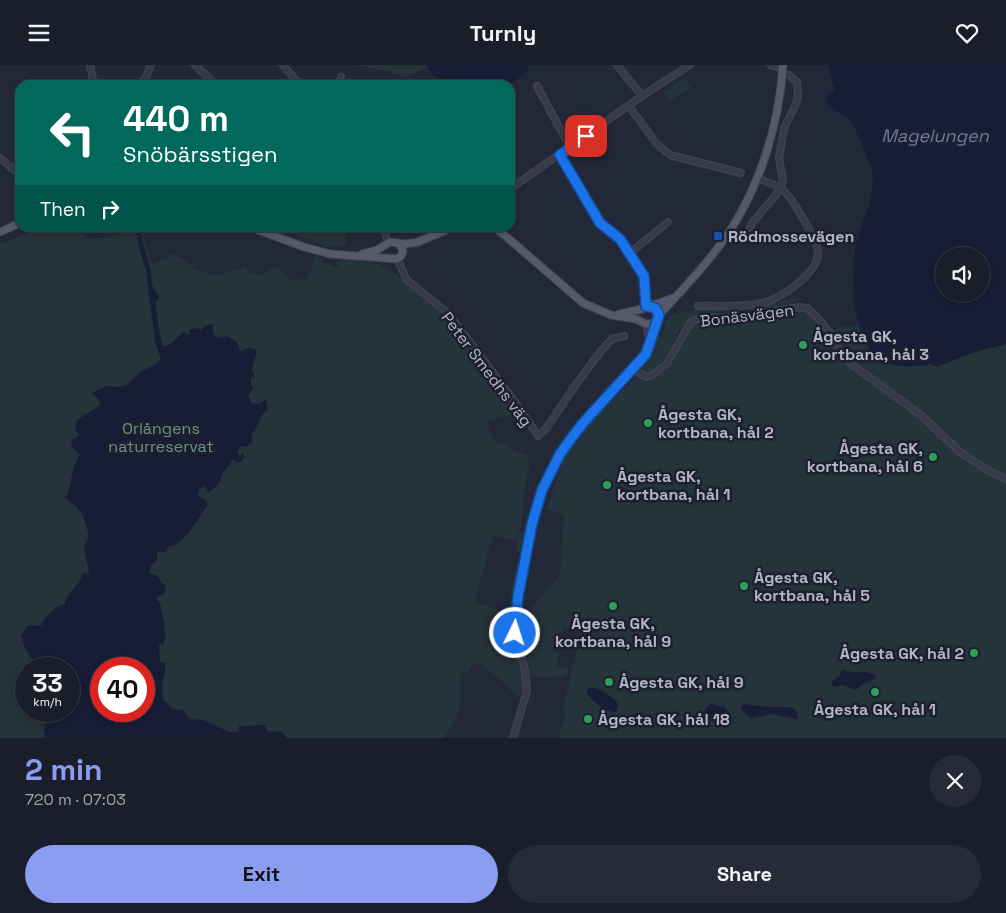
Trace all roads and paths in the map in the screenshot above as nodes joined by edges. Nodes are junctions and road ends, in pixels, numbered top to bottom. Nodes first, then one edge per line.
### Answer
1 (90, 65) edge
2 (151, 65) edge
3 (195, 65) edge
4 (283, 65) edge
5 (617, 65) edge
6 (690, 65) edge
7 (776, 66) edge
8 (789, 75) dead end
9 (341, 77) dead end
10 (93, 80) edge
11 (144, 80) edge
12 (211, 80) edge
13 (296, 80) edge
14 (340, 80) edge
15 (537, 86) dead end
16 (642, 96) junction
17 (629, 106) junction
18 (570, 147) junction
19 (560, 155) junction
20 (0, 158) edge
21 (15, 171) edge
22 (742, 173) dead end
23 (757, 177) junction
24 (515, 186) edge
25 (780, 188) junction
26 (668, 222) dead end
27 (15, 225) edge
28 (750, 228) dead end
29 (0, 231) edge
30 (264, 232) edge
31 (385, 232) edge
32 (441, 232) edge
33 (500, 232) edge
34 (418, 242) junction
35 (388, 243) junction
36 (400, 244) junction
37 (403, 251) junction
38 (630, 253) junction
39 (358, 255) junction
40 (387, 257) junction
41 (397, 259) junction
42 (674, 297) junction
43 (698, 306) dead end
44 (647, 307) junction
45 (611, 315) junction
46 (657, 318) junction
47 (644, 323) junction
48 (624, 336) dead end
49 (650, 344) junction
50 (633, 369) junction
51 (1006, 479) edge
52 (513, 738) edge

1 - 10 street
2 - 11 street
3 - 12 street
4 - 13 street
5 - 16 street
6 - 16 street
7 - 23 main road
8 - 25 street
9 - 14 street
15 - 18 street
16 - 17 street
17 - 18 street
17 - 22 street
18 - 19 street
19 - 24 street
19 - 38 street
20 - 21 street
23 - 25 street
23 - 42 main road
25 - 28 street
25 - 43 street
26 - 38 street
27 - 29 main road
30 - 39 main road
31 - 35 street
32 - 34 main road
33 - 45 main road
34 - 36 main road
34 - 37 main road
35 - 36 main road
35 - 39 main road
35 - 40 main road
36 - 37 main road
37 - 41 main road
38 - 44 street
39 - 40 main road
40 - 41 main road
41 - 48 street, Peter Smedhs väg
42 - 44 main road
42 - 46 main road
44 - 45 main road
44 - 46 main road
44 - 47 main road
45 - 47 main road
46 - 47 main road
46 - 49 street
47 - 49 street
49 - 50 street
50 - 51 street, Bonäsvägen
50 - 52 street

